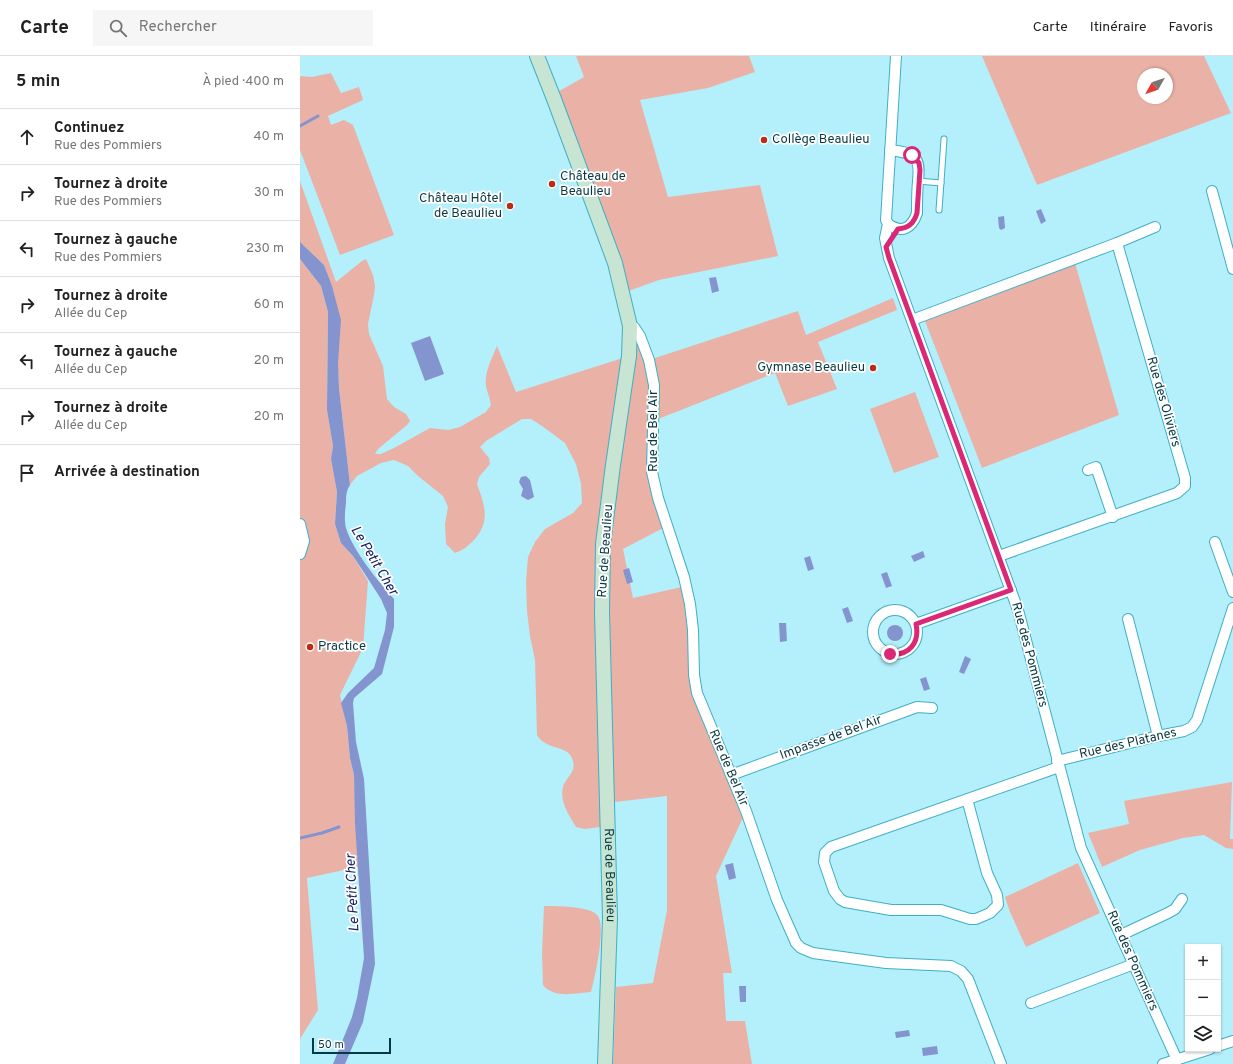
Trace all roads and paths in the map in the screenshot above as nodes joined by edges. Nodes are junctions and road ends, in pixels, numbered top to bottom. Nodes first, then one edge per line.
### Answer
1 (537, 56) edge
2 (896, 56) edge
3 (944, 139) dead end
4 (890, 150) junction
5 (918, 181) junction
6 (941, 183) junction
7 (1212, 191) dead end
8 (939, 210) dead end
9 (888, 224) junction
10 (1156, 227) dead end
11 (898, 229) junction
12 (1117, 243) junction
13 (886, 247) junction
14 (1233, 269) edge
15 (912, 320) junction
16 (630, 326) junction
17 (1088, 470) dead end
18 (1113, 517) junction
19 (300, 524) edge
20 (1215, 542) dead end
21 (300, 554) edge
22 (999, 556) junction
23 (1011, 590) junction
24 (1233, 592) edge
25 (1233, 608) edge
26 (1128, 619) dead end
27 (916, 624) junction
28 (932, 708) dead end
29 (1158, 736) junction
30 (1058, 764) junction
31 (731, 775) junction
32 (967, 799) junction
33 (1182, 899) dead end
34 (1121, 935) junction
35 (1134, 964) junction
36 (1031, 1003) dead end
37 (1233, 1041) edge
38 (1221, 1045) edge
39 (1201, 1052) edge
40 (1177, 1060) junction
41 (606, 1064) edge
42 (1001, 1064) edge
43 (1163, 1064) edge

1 - 16 street, Rue de Beaulieu
2 - 4 street, Rue des Pommiers
3 - 6 lane
4 - 5 street
4 - 9 street, Rue des Pommiers
5 - 6 lane
5 - 11 street
6 - 8 lane
7 - 14 street
9 - 11 street
9 - 13 street, Rue des Pommiers
10 - 12 street
11 - 13 street
12 - 15 street
12 - 18 street, Rue des Oliviers
13 - 15 street, Rue des Pommiers
15 - 22 street, Rue des Pommiers
16 - 31 street, Rue de Bel Air
16 - 41 street, Rue de Beaulieu
17 - 18 street
18 - 22 street, Rue des Oliviers
19 - 21 street
20 - 24 street
22 - 23 street, Rue des Pommiers
23 - 27 street
23 - 30 street, Rue des Pommiers
25 - 29 street, Rue des Platanes
26 - 29 street
27 - 27 street
28 - 31 street, Impasse de Bel Air
29 - 30 street, Rue des Platanes
30 - 32 street, Rue des Platanes
30 - 34 street, Rue des Pommiers
31 - 42 street, Rue de Bel Air
32 - 32 street, Rue des Platanes
33 - 34 street
34 - 35 street, Rue des Pommiers
35 - 36 street
35 - 40 street, Rue des Pommiers
37 - 38 street
39 - 40 street
40 - 43 street

